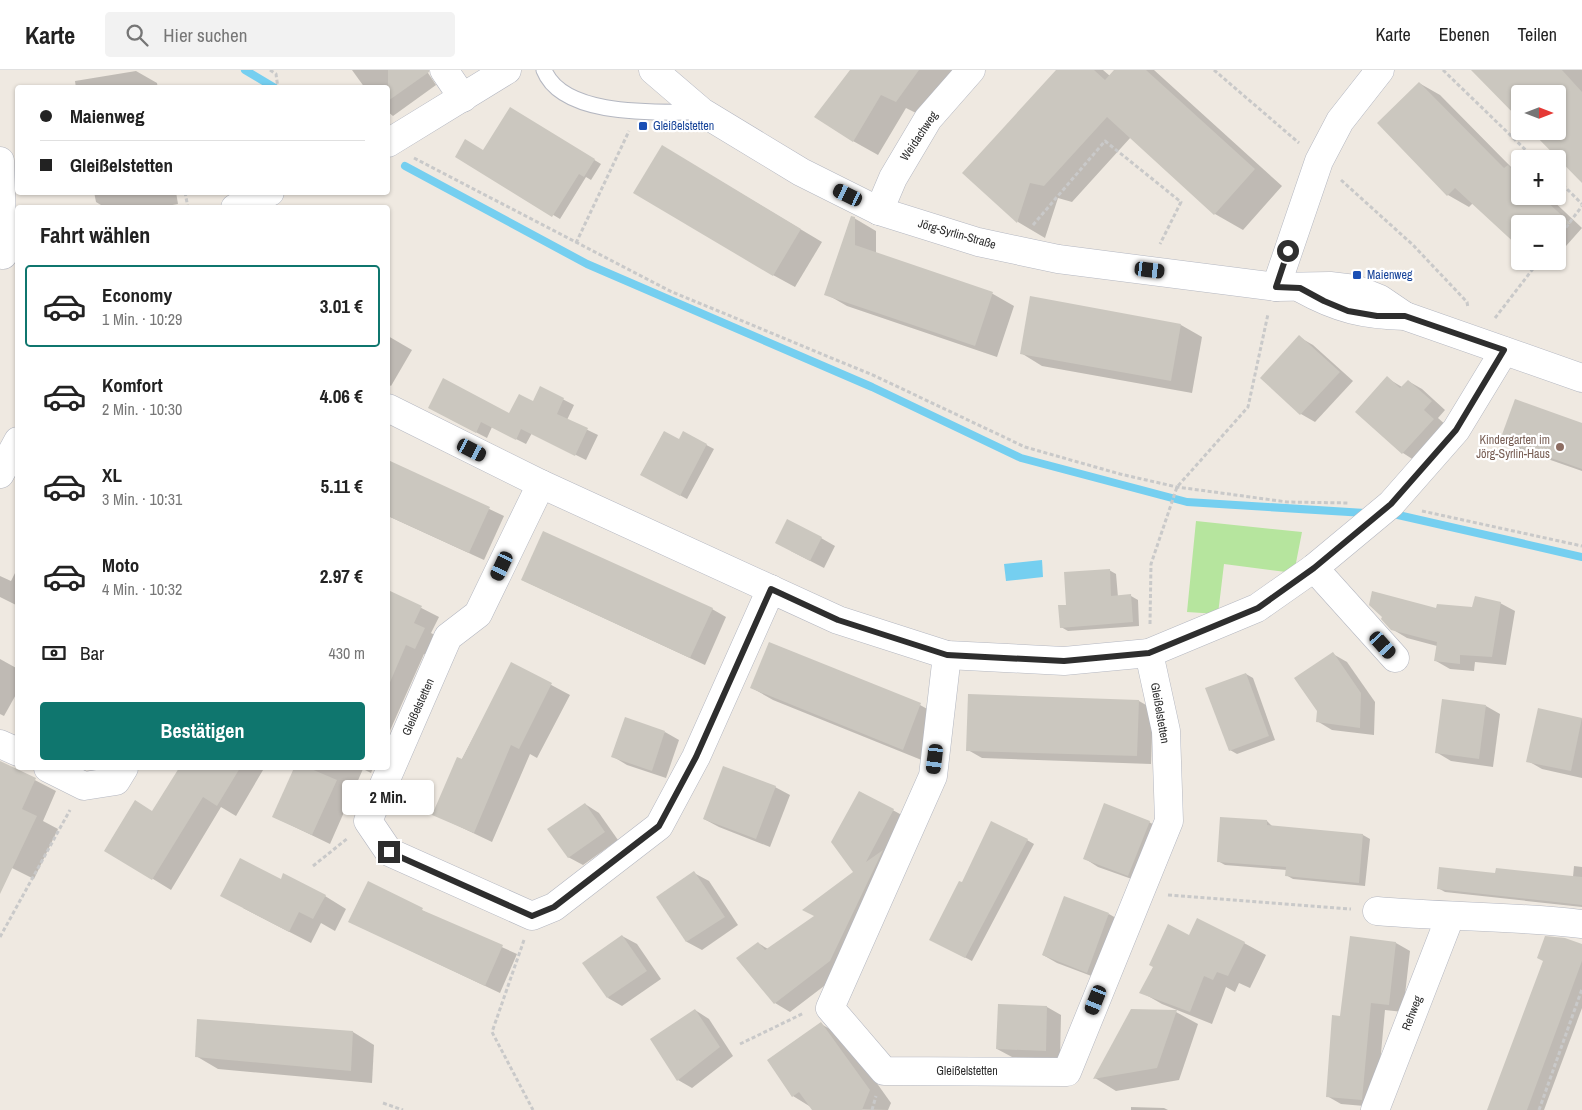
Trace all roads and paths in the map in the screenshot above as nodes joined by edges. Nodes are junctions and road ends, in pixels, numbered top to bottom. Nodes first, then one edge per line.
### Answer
1 (270, 70) edge
2 (444, 70) edge
3 (506, 70) edge
4 (544, 70) edge
5 (654, 70) edge
6 (971, 70) edge
7 (1214, 70) edge
8 (1380, 70) edge
9 (1443, 70) edge
10 (278, 85) edge
11 (463, 98) junction
12 (638, 112) junction
13 (702, 112) junction
14 (390, 142) edge
15 (1526, 150) edge
16 (413, 158) dead end
17 (0, 161) edge
18 (1319, 161) junction
19 (1566, 188) edge
20 (263, 195) edge
21 (242, 205) edge
22 (1582, 205) edge
23 (879, 211) junction
24 (1566, 227) edge
25 (1162, 239) dead end
26 (576, 243) junction
27 (1012, 249) junction
28 (7, 254) edge
29 (1532, 270) edge
30 (1288, 287) junction
31 (1478, 340) junction
32 (1504, 350) junction
33 (1582, 378) edge
34 (390, 409) edge
35 (15, 446) edge
36 (0, 474) edge
37 (541, 484) junction
38 (1176, 486) junction
39 (1391, 504) junction
40 (1582, 546) edge
41 (1314, 568) junction
42 (771, 589) junction
43 (1149, 653) junction
44 (947, 655) junction
45 (1395, 658) dead end
46 (0, 744) edge
47 (15, 751) edge
48 (52, 770) edge
49 (123, 770) edge
50 (84, 786) junction
51 (368, 821) junction
52 (313, 866) dead end
53 (1140, 892) junction
54 (1377, 911) joint
55 (532, 916) junction
56 (1450, 917) junction
57 (1582, 924) edge
58 (0, 937) edge
59 (1582, 990) edge
60 (834, 999) junction
61 (740, 1044) dead end
62 (383, 1103) dead end
63 (403, 1110) edge
64 (533, 1110) edge
65 (1375, 1110) edge
66 (1539, 1110) edge

1 - 10 path
2 - 11 street
3 - 11 street
4 - 12 lane
5 - 13 street, Jörg-Syrlin-Straße
6 - 23 street, Weidachweg
7 - 18 path
8 - 18 street
9 - 15 path
11 - 14 street
12 - 13 lane
12 - 26 path
13 - 23 street, Jörg-Syrlin-Straße
16 - 26 path
17 - 28 street
18 - 30 street
18 - 31 path
19 - 22 path
20 - 21 street
22 - 24 path
23 - 27 street, Jörg-Syrlin-Straße
25 - 27 path
26 - 38 path
27 - 30 street, Jörg-Syrlin-Straße
29 - 31 path
30 - 31 street, Jörg-Syrlin-Straße
30 - 38 path
31 - 32 street, Jörg-Syrlin-Straße
32 - 33 street, Jörg-Syrlin-Straße
32 - 39 street
34 - 37 street
35 - 36 street
37 - 42 street
37 - 51 street, Gleißelstetten
38 - 39 path
38 - 43 path
39 - 40 path
39 - 41 street
41 - 43 street
41 - 45 street
42 - 44 street
42 - 55 street
43 - 44 street
43 - 53 street, Gleißelstetten
44 - 60 street
46 - 47 street
48 - 50 street
49 - 50 street
50 - 58 path
51 - 52 path
51 - 55 street
53 - 54 path
53 - 60 street, Gleißelstetten
54 - 56 street
55 - 64 path
56 - 57 street
56 - 65 street, Rehweg
59 - 66 path
60 - 61 path
62 - 63 path

